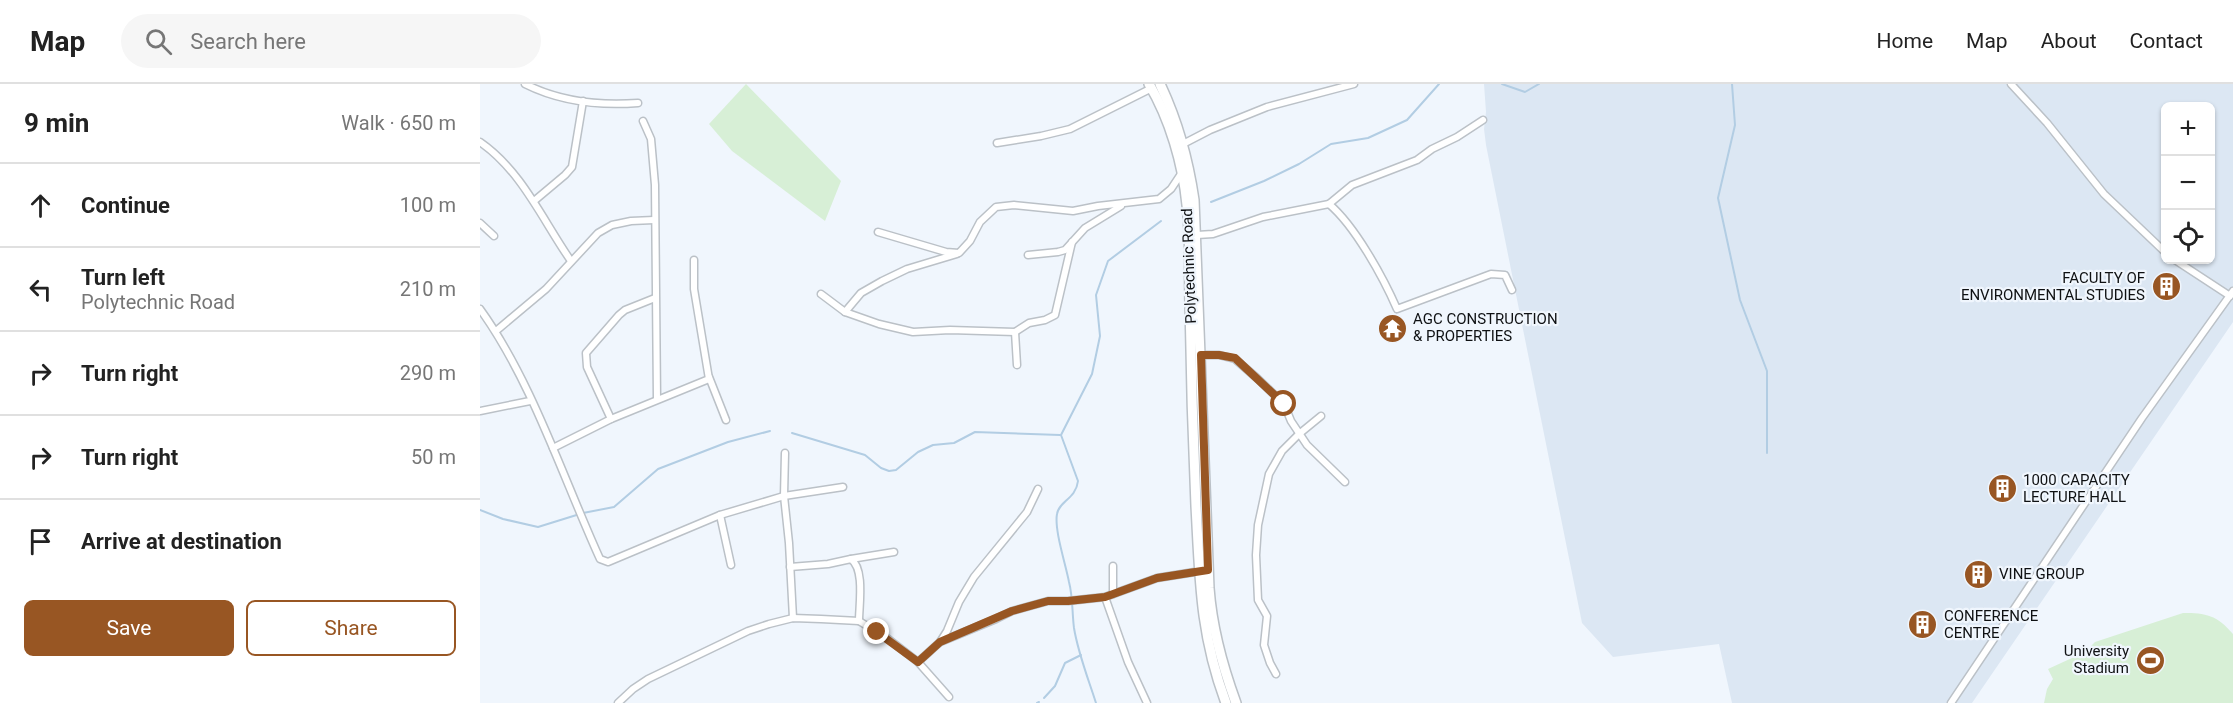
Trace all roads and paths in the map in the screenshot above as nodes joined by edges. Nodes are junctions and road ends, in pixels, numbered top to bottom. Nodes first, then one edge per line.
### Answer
1 (525, 84) edge
2 (1354, 84) edge
3 (2011, 84) edge
4 (1153, 85) edge
5 (583, 101) junction
6 (638, 103) dead end
7 (1483, 120) dead end
8 (642, 121) dead end
9 (997, 143) dead end
10 (1183, 144) junction
11 (481, 146) edge
12 (1181, 174) junction
13 (534, 201) junction
14 (1125, 204) junction
15 (1329, 204) junction
16 (654, 220) junction
17 (480, 223) edge
18 (878, 232) dead end
19 (494, 236) dead end
20 (1197, 236) junction
21 (1072, 242) junction
22 (2161, 248) edge
23 (959, 253) junction
24 (1028, 255) dead end
25 (694, 260) dead end
26 (571, 261) junction
27 (2182, 264) edge
28 (1512, 290) dead end
29 (821, 294) dead end
30 (2231, 294) edge
31 (655, 298) junction
32 (480, 309) edge
33 (845, 312) junction
34 (496, 331) junction
35 (1015, 332) junction
36 (1201, 355) junction
37 (1017, 365) dead end
38 (709, 377) junction
39 (657, 399) junction
40 (530, 401) junction
41 (480, 411) edge
42 (1321, 416) dead end
43 (611, 418) junction
44 (726, 420) dead end
45 (1299, 434) junction
46 (553, 448) junction
47 (786, 453) dead end
48 (1345, 482) dead end
49 (843, 488) dead end
50 (1038, 489) dead end
51 (784, 496) junction
52 (720, 515) junction
53 (894, 552) dead end
54 (851, 559) junction
55 (731, 565) dead end
56 (1113, 566) dead end
57 (790, 567) junction
58 (1204, 571) junction
59 (1113, 594) junction
60 (1105, 597) junction
61 (793, 618) junction
62 (859, 621) junction
63 (940, 642) junction
64 (918, 662) junction
65 (1276, 674) dead end
66 (949, 698) dead end
67 (618, 703) edge
68 (1146, 703) edge
69 (1226, 703) edge
70 (1236, 703) edge
71 (1951, 703) edge

1 - 5 street
2 - 10 street
3 - 22 street
4 - 9 street
4 - 10 main road, Polytechnic Road
4 - 12 main road, Polytechnic Road
5 - 6 street
5 - 13 street
7 - 15 street
8 - 16 street
10 - 20 main road, Polytechnic Road
11 - 13 street
12 - 14 street
12 - 58 main road, Polytechnic Road
13 - 26 street
14 - 21 street
14 - 23 street
15 - 20 street
15 - 28 street
16 - 26 street
16 - 31 street
17 - 19 street
18 - 23 street
20 - 36 main road, Polytechnic Road
21 - 24 street
21 - 35 street
23 - 33 street
25 - 38 street
26 - 34 street
27 - 30 street
29 - 33 street
30 - 71 street
31 - 39 street
31 - 43 street
32 - 34 street
33 - 35 street
34 - 40 street
35 - 37 street
36 - 45 street
36 - 58 main road, Polytechnic Road
38 - 39 street
38 - 44 street
39 - 43 street
40 - 41 street
40 - 46 street
42 - 45 street
43 - 46 street
45 - 48 street
45 - 65 street
46 - 52 street
47 - 51 street
49 - 51 street
50 - 63 street
51 - 52 street
51 - 57 street
52 - 55 street
53 - 54 street
54 - 57 street
54 - 62 street
56 - 59 street
57 - 61 street
58 - 59 street
58 - 69 main road, Polytechnic Road
58 - 70 main road, Polytechnic Road
59 - 60 street
60 - 63 street
60 - 68 street
61 - 62 street
61 - 67 street
62 - 64 street
63 - 64 street
64 - 66 street

